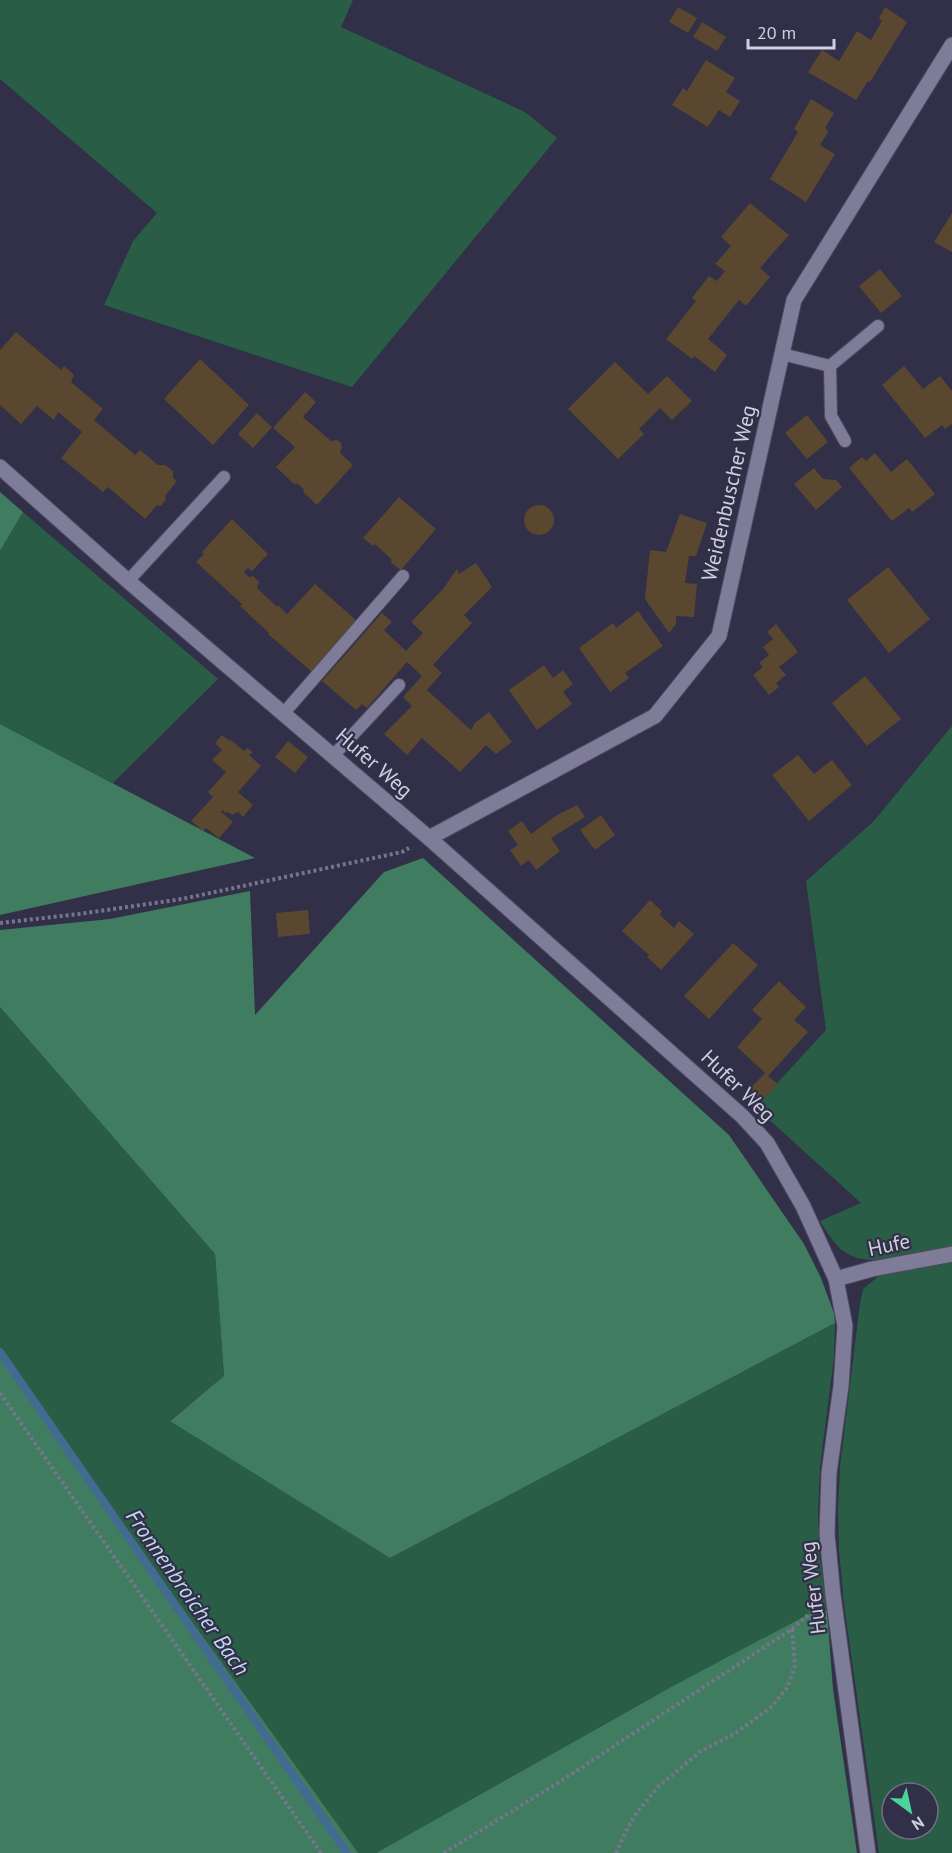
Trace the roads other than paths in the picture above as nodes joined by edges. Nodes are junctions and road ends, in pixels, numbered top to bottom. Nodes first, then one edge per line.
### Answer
1 (952, 45) edge
2 (878, 326) dead end
3 (782, 354) junction
4 (830, 366) junction
5 (845, 441) dead end
6 (0, 467) edge
7 (224, 477) dead end
8 (403, 576) dead end
9 (128, 580) junction
10 (399, 685) dead end
11 (283, 714) junction
12 (333, 756) junction
13 (429, 838) junction
14 (952, 1254) edge
15 (836, 1279) junction
16 (868, 1853) edge

1 - 3 street, Weidenbuscher Weg
2 - 4 lane
3 - 4 lane
3 - 13 street, Weidenbuscher Weg
4 - 5 lane
6 - 9 street, Hufer Weg
7 - 9 lane
8 - 11 lane
9 - 11 street, Hufer Weg
10 - 12 lane
11 - 12 street, Hufer Weg
12 - 13 street, Hufer Weg
13 - 15 street, Hufer Weg
14 - 15 street, Hufe
15 - 16 street, Hufer Weg

